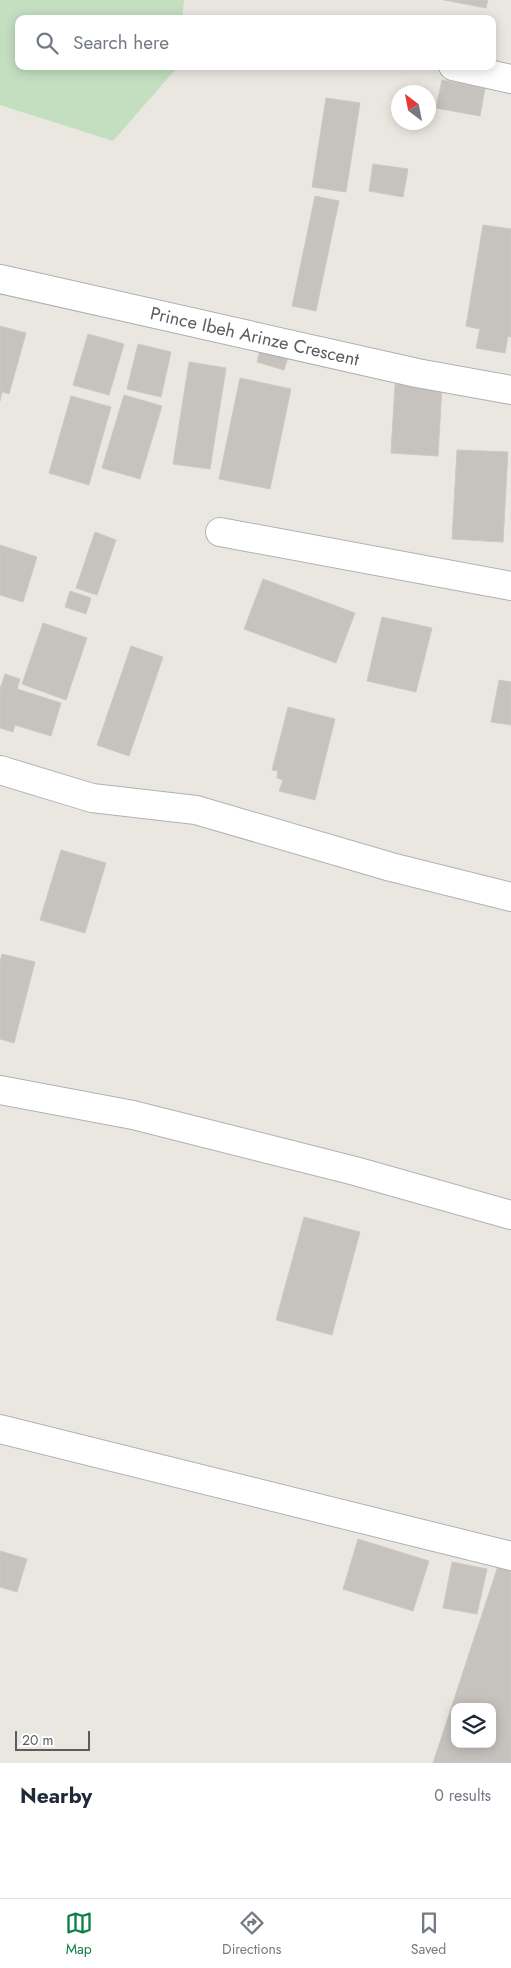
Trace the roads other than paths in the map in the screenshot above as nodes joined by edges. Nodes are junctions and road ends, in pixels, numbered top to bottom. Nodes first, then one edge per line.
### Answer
1 (471, 70) edge
2 (511, 79) edge
3 (0, 279) edge
4 (511, 390) edge
5 (220, 532) dead end
6 (511, 586) edge
7 (0, 770) edge
8 (511, 896) edge
9 (0, 1090) edge
10 (511, 1215) edge
11 (0, 1429) edge
12 (511, 1556) edge

1 - 2 street
3 - 4 street, Prince Ibeh Arinze Crescent
5 - 6 street
7 - 8 street
9 - 10 street
11 - 12 street

